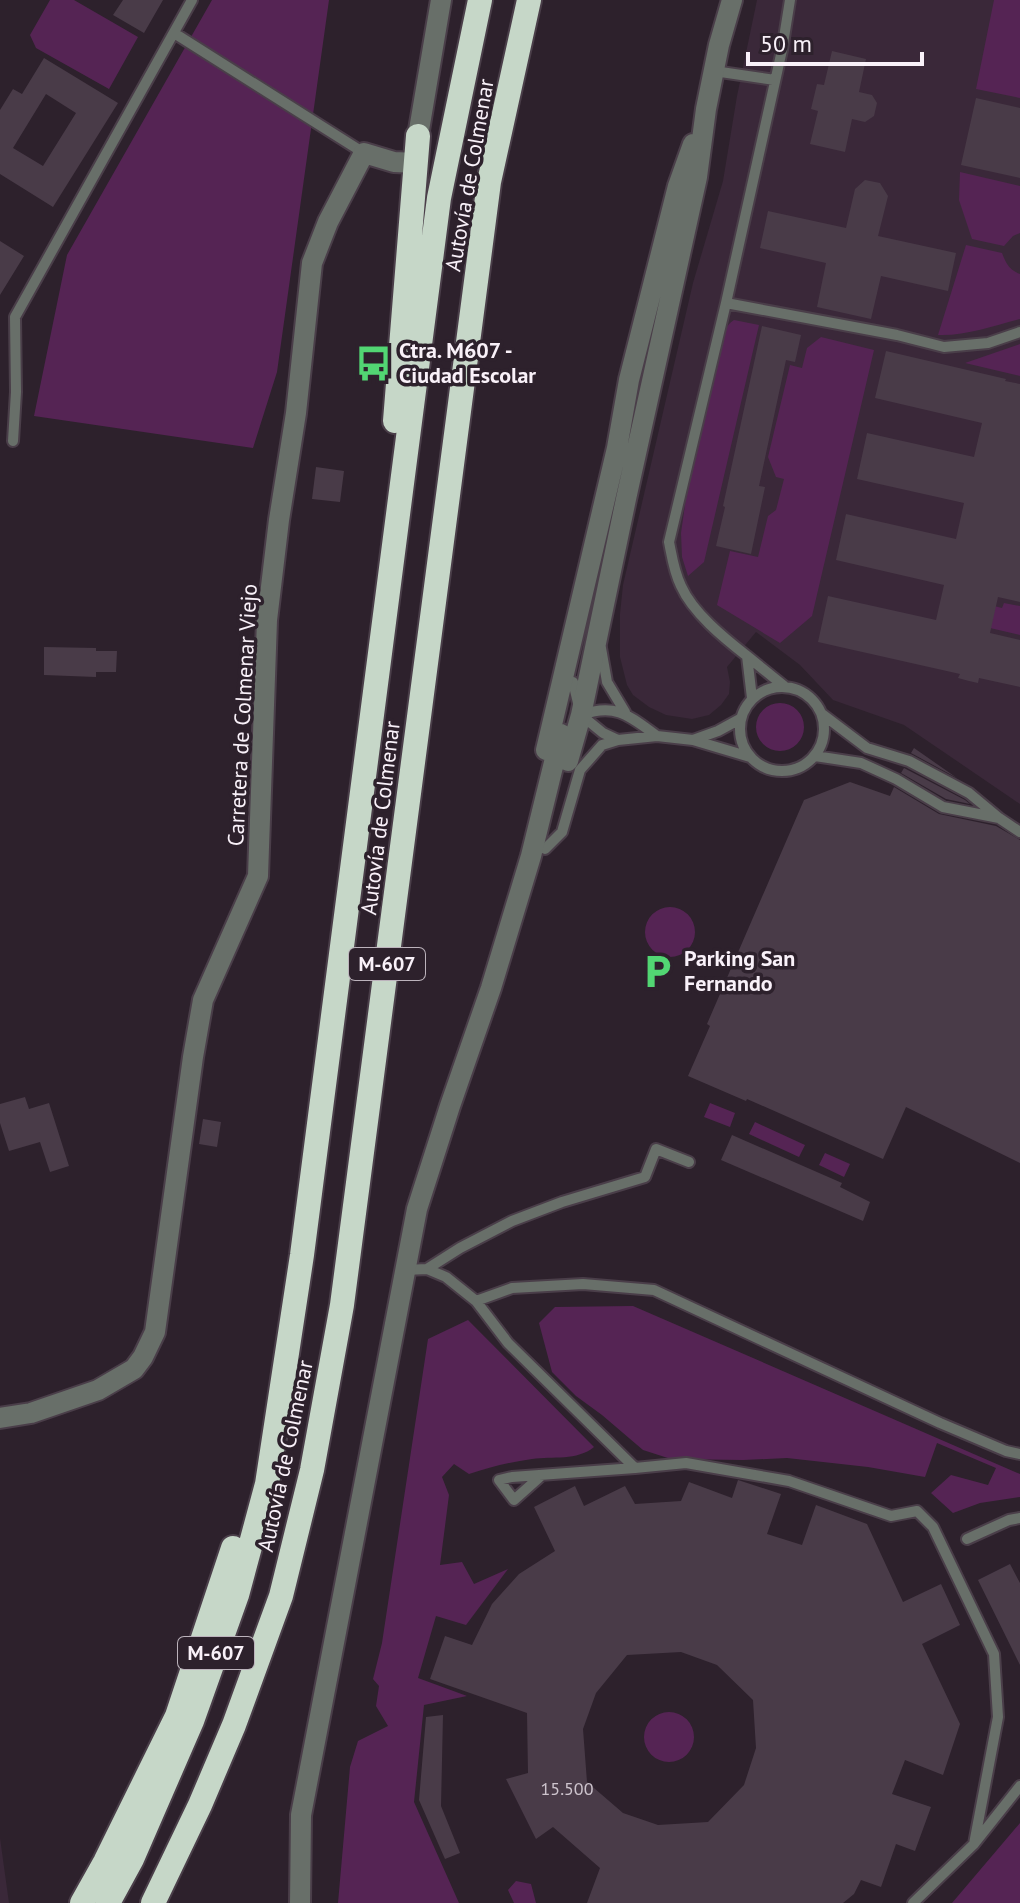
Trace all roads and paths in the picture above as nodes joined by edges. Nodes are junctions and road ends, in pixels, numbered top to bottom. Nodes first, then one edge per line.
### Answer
1 (192, 0) edge
2 (441, 0) edge
3 (480, 0) edge
4 (529, 0) edge
5 (732, 0) edge
6 (790, 0) edge
7 (174, 33) junction
8 (714, 71) junction
9 (775, 80) junction
10 (706, 109) junction
11 (418, 136) joint
12 (364, 153) junction
13 (416, 163) junction
14 (726, 303) junction
15 (1020, 332) edge
16 (13, 441) dead end
17 (617, 448) junction
18 (599, 632) junction
19 (747, 656) junction
20 (378, 676) junction
21 (573, 682) joint
22 (784, 686) junction
23 (752, 698) junction
24 (625, 712) junction
25 (822, 714) junction
26 (581, 715) junction
27 (740, 719) junction
28 (561, 734) joint
29 (657, 736) junction
30 (618, 740) junction
31 (693, 740) junction
32 (815, 756) junction
33 (750, 757) junction
34 (999, 818) junction
35 (1020, 832) edge
36 (545, 849) junction
37 (491, 988) junction
38 (689, 1162) dead end
39 (427, 1269) junction
40 (405, 1270) junction
41 (476, 1301) junction
42 (282, 1389) junction
43 (0, 1418) edge
44 (1020, 1454) edge
45 (635, 1468) junction
46 (542, 1475) dead end
47 (1020, 1518) edge
48 (967, 1539) dead end
49 (1020, 1786) edge
50 (974, 1844) junction
51 (82, 1903) edge
52 (108, 1903) edge
53 (153, 1903) edge
54 (300, 1903) edge
55 (913, 1903) edge

1 - 7 lane
2 - 11 street
3 - 20 highway, Autovía de Colmenar / M-607
4 - 53 highway, Autovía de Colmenar / M-607
5 - 8 street
6 - 9 lane
7 - 12 lane
7 - 16 lane
8 - 9 lane
8 - 10 street
9 - 14 lane
10 - 17 street
10 - 18 street
11 - 13 highway
12 - 13 street
12 - 43 street, Carretera de Colmenar Viejo
13 - 20 highway
14 - 15 lane
14 - 19 lane
17 - 21 street
17 - 37 street
18 - 24 lane
18 - 26 street
19 - 22 lane
19 - 23 lane
20 - 42 highway, Autovía de Colmenar / M-607
21 - 26 lane
22 - 23 lane
22 - 25 lane
23 - 27 lane
24 - 26 lane
24 - 29 lane
25 - 32 lane
25 - 34 lane
26 - 28 lane
26 - 30 lane
26 - 36 street
27 - 31 lane
27 - 33 lane
28 - 37 street
29 - 30 lane
29 - 31 lane
30 - 36 lane
31 - 33 lane
32 - 33 lane
32 - 34 lane
34 - 35 lane
36 - 37 street
37 - 40 street
38 - 39 lane
39 - 40 lane
39 - 41 lane
40 - 54 street
41 - 44 lane
41 - 45 lane
42 - 51 highway
42 - 52 highway, Autovía de Colmenar / M-607
45 - 46 lane
45 - 50 lane
47 - 48 lane
49 - 50 lane
50 - 55 lane

